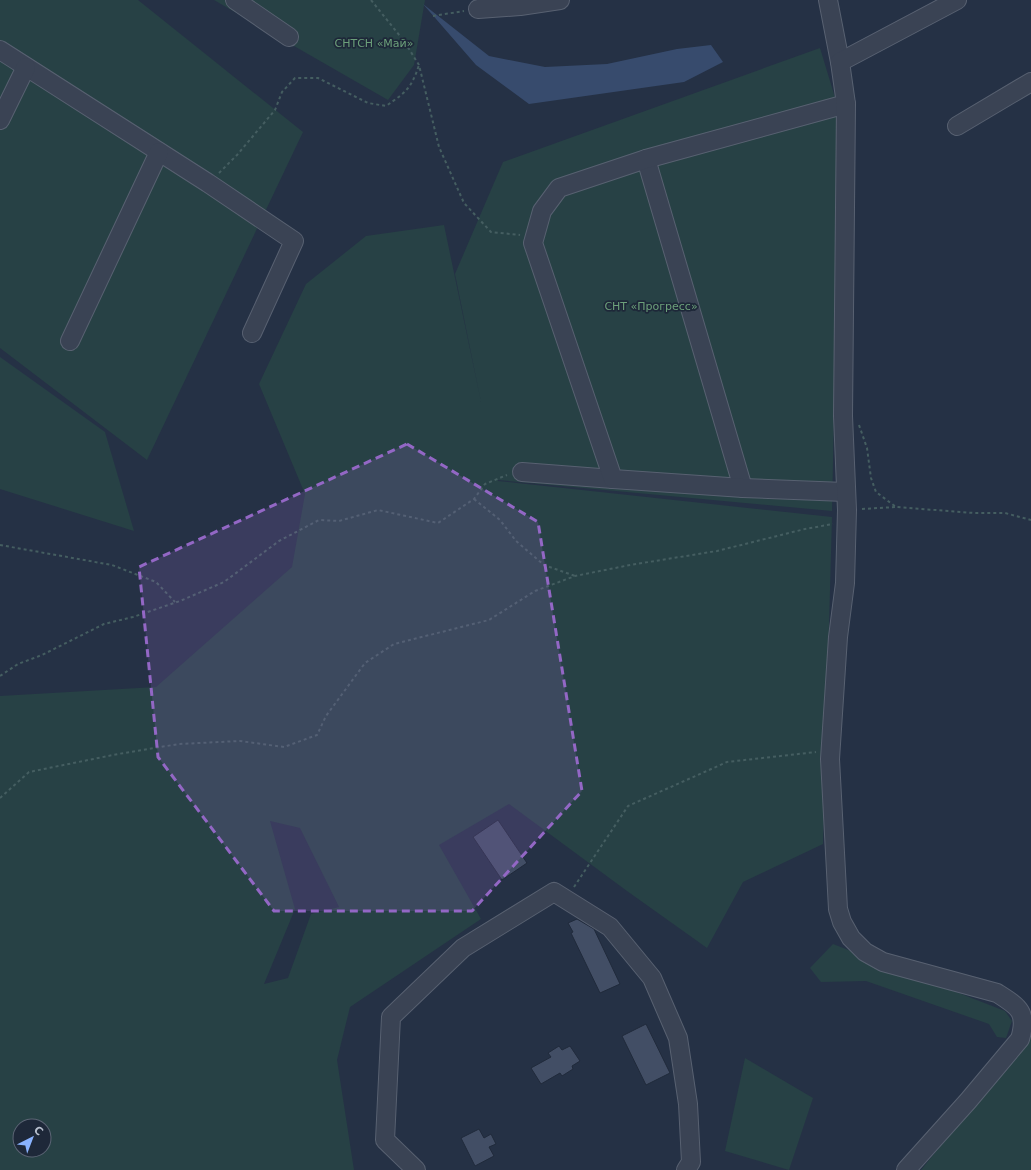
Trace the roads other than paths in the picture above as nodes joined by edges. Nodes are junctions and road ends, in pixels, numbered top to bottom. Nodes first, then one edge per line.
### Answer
1 (235, 0) edge
2 (560, 0) edge
3 (828, 0) edge
4 (957, 0) edge
5 (478, 9) road end
6 (289, 37) dead end
7 (0, 50) edge
8 (840, 62) junction
9 (26, 67) junction
10 (1031, 82) edge
11 (846, 104) junction
12 (0, 120) edge
13 (957, 126) dead end
14 (159, 152) junction
15 (646, 159) junction
16 (252, 333) dead end
17 (70, 341) dead end
18 (522, 472) road end
19 (613, 479) junction
20 (743, 488) junction
21 (846, 492) junction
22 (416, 1170) edge
23 (686, 1170) edge
24 (906, 1170) edge

1 - 6 street
2 - 5 street
3 - 8 street
4 - 8 street
7 - 9 street
8 - 11 street
9 - 12 street
9 - 14 street
10 - 13 street
11 - 15 street
11 - 21 street
14 - 16 street
14 - 17 street
15 - 19 street
15 - 20 street
18 - 19 street
19 - 20 street
20 - 21 street
21 - 24 street
22 - 23 street

